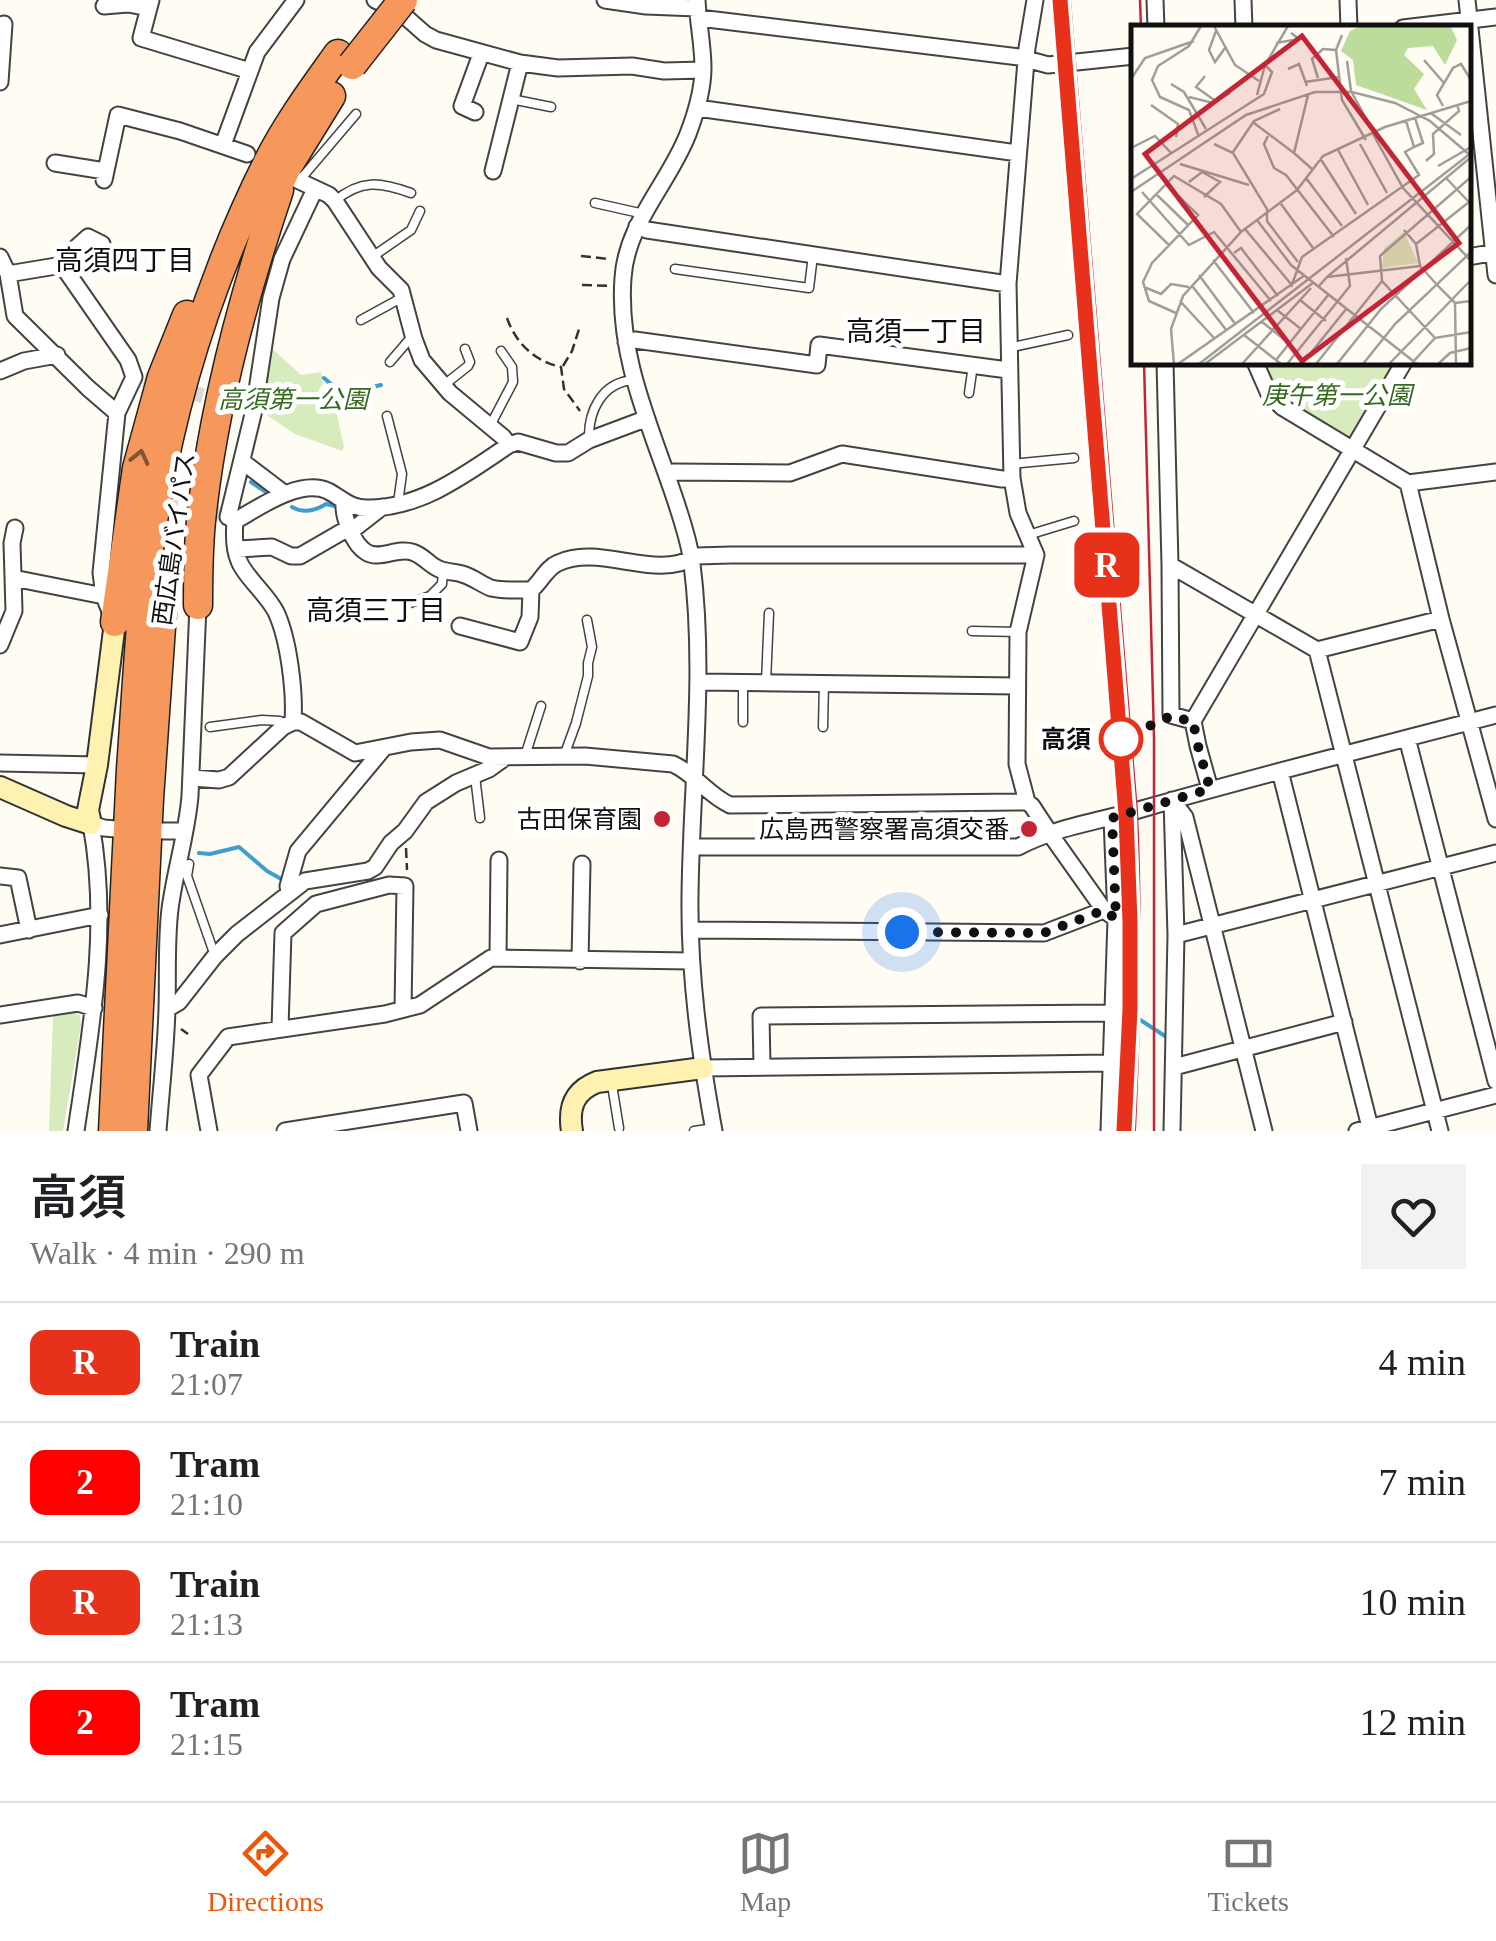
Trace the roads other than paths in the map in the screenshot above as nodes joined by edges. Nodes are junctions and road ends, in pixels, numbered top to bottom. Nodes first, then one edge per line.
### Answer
1 (296, 0) edge
2 (377, 0) edge
3 (403, 0) edge
4 (605, 0) edge
5 (1035, 0) edge
6 (1155, 0) edge
7 (1243, 0) edge
8 (1348, 0) edge
9 (1467, 0) edge
10 (150, 4) edge
11 (104, 6) dead end
12 (698, 9) edge
13 (1496, 17) edge
14 (1470, 20) junction
15 (0, 25) edge
16 (1156, 25) edge
17 (1244, 25) edge
18 (1349, 25) edge
19 (1428, 25) edge
20 (1471, 25) edge
21 (1471, 29) edge
22 (480, 54) junction
23 (1131, 56) edge
24 (345, 60) junction
25 (1027, 60) junction
26 (520, 63) junction
27 (703, 70) junction
28 (250, 72) junction
29 (0, 82) edge
30 (511, 99) junction
31 (551, 106) dead end
32 (696, 108) junction
33 (475, 112) dead end
34 (356, 114) dead end
35 (344, 127) junction
36 (355, 136) dead end
37 (224, 146) junction
38 (1018, 153) junction
39 (54, 163) dead end
40 (279, 169) junction
41 (493, 170) dead end
42 (315, 189) junction
43 (411, 193) dead end
44 (335, 201) junction
45 (595, 203) dead end
46 (420, 211) dead end
47 (641, 220) junction
48 (102, 244) dead end
49 (1495, 252) edge
50 (814, 255) junction
51 (0, 257) edge
52 (372, 257) junction
53 (62, 265) junction
54 (676, 269) dead end
55 (8, 274) junction
56 (1496, 276) edge
57 (1008, 284) junction
58 (403, 297) junction
59 (361, 320) dead end
60 (1068, 335) dead end
61 (414, 339) junction
62 (626, 342) junction
63 (1008, 348) junction
64 (465, 349) dead end
65 (501, 351) dead end
66 (57, 355) junction
67 (390, 362) dead end
68 (973, 365) junction
69 (1165, 365) edge
70 (1256, 365) edge
71 (1402, 365) edge
72 (1008, 370) junction
73 (0, 372) edge
74 (634, 380) junction
75 (444, 386) junction
76 (968, 393) dead end
77 (117, 412) junction
78 (388, 416) dead end
79 (646, 419) junction
80 (490, 426) junction
81 (590, 440) junction
82 (508, 444) junction
83 (1353, 450) junction
84 (1074, 458) dead end
85 (243, 462) junction
86 (1012, 471) junction
87 (1496, 472) edge
88 (667, 475) junction
89 (1408, 482) junction
90 (285, 494) junction
91 (344, 503) junction
92 (390, 505) junction
93 (228, 517) junction
94 (1074, 521) dead end
95 (15, 528) dead end
96 (351, 529) junction
97 (1028, 535) junction
98 (237, 549) junction
99 (1036, 554) junction
100 (692, 560) junction
101 (1170, 564) junction
102 (443, 570) junction
103 (6, 576) edge
104 (530, 590) junction
105 (104, 596) junction
106 (408, 604) dead end
107 (198, 605) joint
108 (769, 614) dead end
109 (1256, 615) junction
110 (1441, 619) junction
111 (586, 620) dead end
112 (115, 622) junction
113 (5, 623) edge
114 (460, 626) dead end
115 (972, 632) dead end
116 (1018, 632) junction
117 (0, 644) edge
118 (1317, 650) junction
119 (698, 682) junction
120 (743, 682) junction
121 (766, 682) junction
122 (824, 683) junction
123 (1017, 686) junction
124 (541, 706) dead end
125 (1496, 715) edge
126 (1193, 721) junction
127 (744, 722) dead end
128 (1470, 722) junction
129 (288, 724) junction
130 (210, 727) dead end
131 (823, 728) dead end
132 (1407, 738) junction
133 (383, 749) junction
134 (1344, 754) junction
135 (525, 756) junction
136 (564, 756) junction
137 (506, 757) junction
138 (0, 763) edge
139 (97, 765) junction
140 (1280, 771) junction
141 (475, 776) junction
142 (192, 778) junction
143 (695, 778) junction
144 (0, 787) edge
145 (1210, 789) junction
146 (1172, 800) junction
147 (1027, 802) junction
148 (480, 818) dead end
149 (1112, 818) junction
150 (1496, 820) edge
151 (90, 824) junction
152 (116, 828) dead end
153 (163, 830) dead end
154 (183, 831) junction
155 (1050, 832) junction
156 (692, 846) junction
157 (1496, 853) edge
158 (499, 860) dead end
159 (189, 864) dead end
160 (582, 864) dead end
161 (1440, 868) junction
162 (0, 876) edge
163 (1377, 884) junction
164 (290, 893) junction
165 (1313, 900) junction
166 (1110, 914) junction
167 (100, 915) junction
168 (1212, 924) junction
169 (29, 930) junction
170 (691, 930) junction
171 (0, 935) edge
172 (1176, 935) junction
173 (216, 956) junction
174 (498, 958) junction
175 (580, 961) junction
176 (691, 961) junction
177 (94, 1008) junction
178 (168, 1009) junction
179 (403, 1009) junction
180 (1114, 1012) junction
181 (0, 1015) edge
182 (1344, 1022) junction
183 (280, 1028) junction
184 (90, 1033) junction
185 (108, 1034) dead end
186 (1244, 1047) junction
187 (1111, 1063) junction
188 (762, 1066) junction
189 (1174, 1067) junction
190 (116, 1068) junction
191 (703, 1068) junction
192 (611, 1080) junction
193 (1496, 1081) edge
194 (1496, 1095) edge
195 (1435, 1110) junction
196 (619, 1128) dead end
197 (714, 1130) edge
198 (1366, 1130) edge
199 (76, 1131) edge
200 (102, 1131) edge
201 (113, 1131) edge
202 (133, 1131) edge
203 (158, 1131) edge
204 (209, 1131) edge
205 (285, 1131) edge
206 (468, 1131) edge
207 (572, 1131) edge
208 (694, 1131) edge
209 (1109, 1131) edge
210 (1172, 1131) edge
211 (1264, 1131) edge
212 (1440, 1131) edge

1 - 28 street
2 - 22 street
2 - 24 highway, 西広島バイパス
3 - 24 highway, 西広島バイパス, bridge
4 - 12 street
5 - 25 street
6 - 16 street
7 - 17 street
8 - 18 street
9 - 14 street
10 - 11 street
10 - 28 street
12 - 25 street
12 - 27 street
13 - 14 street
14 - 19 street
14 - 20 street
15 - 29 street
21 - 49 street
22 - 26 street
22 - 33 street
23 - 25 street
24 - 40 highway, 西広島バイパス
25 - 38 street
26 - 27 street
26 - 30 street
27 - 32 street
28 - 37 street
30 - 31 lane
30 - 41 street
32 - 38 street
32 - 47 street
34 - 35 lane
35 - 36 lane
35 - 40 lane
37 - 39 street
37 - 40 street
38 - 57 street
40 - 42 street
40 - 107 highway
112 -> 40 highway
40 - 190 highway, 西広島バイパス
40 - 202 highway, 西広島バイパス
42 - 44 street
42 - 85 street
43 - 44 lane
44 - 52 street
45 - 47 lane
46 - 52 lane
47 - 50 street
47 - 62 street
48 - 53 street
49 - 56 street
50 - 54 lane
50 - 57 street
51 - 55 street
52 - 58 street
53 - 55 street
53 - 77 street
55 - 66 street
57 - 63 street
58 - 59 lane
58 - 61 street
60 - 63 lane
61 - 67 lane
61 - 75 street
62 - 68 street
62 - 74 street
63 - 72 street
64 - 75 lane
65 - 80 lane
66 - 73 street
66 - 77 street
68 - 72 street
68 - 76 lane
69 - 101 street
70 - 83 street
71 - 83 street
72 - 86 street
74 - 79 street
74 - 81 lane
75 - 80 street
77 - 105 street
78 - 92 lane
79 - 81 street
79 - 88 street
80 - 82 street
81 - 82 street
82 - 92 street
83 - 89 street
83 - 109 street
84 - 86 lane
85 - 90 street
85 - 93 street
86 - 88 street
86 - 97 street
87 - 89 street
88 - 100 street
89 - 110 street
90 - 91 street
90 - 93 street
91 - 92 street
91 - 96 street
92 - 96 street
93 - 98 street
94 - 97 lane
95 - 103 street
96 - 98 street
96 - 102 street
97 - 99 street
98 - 129 street
99 - 100 street
99 - 116 street
100 - 104 street
100 - 119 street
101 - 109 street
101 - 126 street
102 - 104 street
102 - 106 lane
103 - 105 street
103 - 113 street
104 - 114 street
105 - 112 street
107 - 142 street
108 - 121 lane
109 - 118 street
109 - 126 street
110 - 118 street
110 - 128 street
111 - 136 lane
112 - 139 street
113 - 117 street
115 - 116 lane
116 - 123 street
118 - 134 street
119 - 120 street
119 - 143 street
120 - 121 street
120 - 127 lane
121 - 122 street
122 - 123 street
122 - 131 lane
123 - 147 street
124 - 135 lane
125 - 128 street
126 - 145 street
128 - 132 street
128 - 150 street
129 - 130 lane
129 - 133 street
129 - 142 street
132 - 134 street
132 - 161 street
133 - 137 street
133 - 164 street
134 - 140 street
134 - 163 street
135 - 136 street
135 - 137 street
136 - 143 street
137 - 141 street
138 - 139 street
139 - 151 street
140 - 145 street
140 - 165 street
141 - 148 lane
141 - 164 street
142 - 154 street
143 - 147 street
143 - 156 street
144 - 151 street
145 - 146 street
146 - 149 street
146 - 168 street
146 - 172 street
147 - 155 street
149 - 155 street
149 - 166 street
151 - 152 street
151 - 167 street
153 - 154 street
154 - 178 street
155 - 156 street
155 - 166 street
156 - 170 street
157 - 161 street
158 - 174 street
159 - 173 lane
160 - 175 street
161 - 163 street
161 - 193 street
162 - 169 street
163 - 165 street
163 - 195 street
164 - 173 street
165 - 168 street
165 - 182 street
166 - 170 street
166 - 180 street
167 - 169 street
167 - 177 street
168 - 172 street
168 - 186 street
169 - 171 street
170 - 176 street
172 - 189 street
173 - 178 street
174 - 175 street
174 - 179 street
175 - 176 street
176 - 191 street
177 - 181 street
177 - 184 street
178 - 203 street
179 - 183 street
179 - 183 street
180 - 187 street
180 - 188 street
182 - 186 street
182 - 198 street
183 - 204 street
184 - 185 street
184 - 199 street
186 - 189 street
186 - 211 street
187 - 188 street
187 - 209 street
188 - 191 street
189 - 210 street
190 - 200 lane
190 - 201 highway, 西広島バイパス
191 - 192 street
191 - 197 street
192 - 196 lane
192 - 207 street
194 - 195 street
195 - 198 street
195 - 212 street
197 - 208 lane
205 - 206 street

